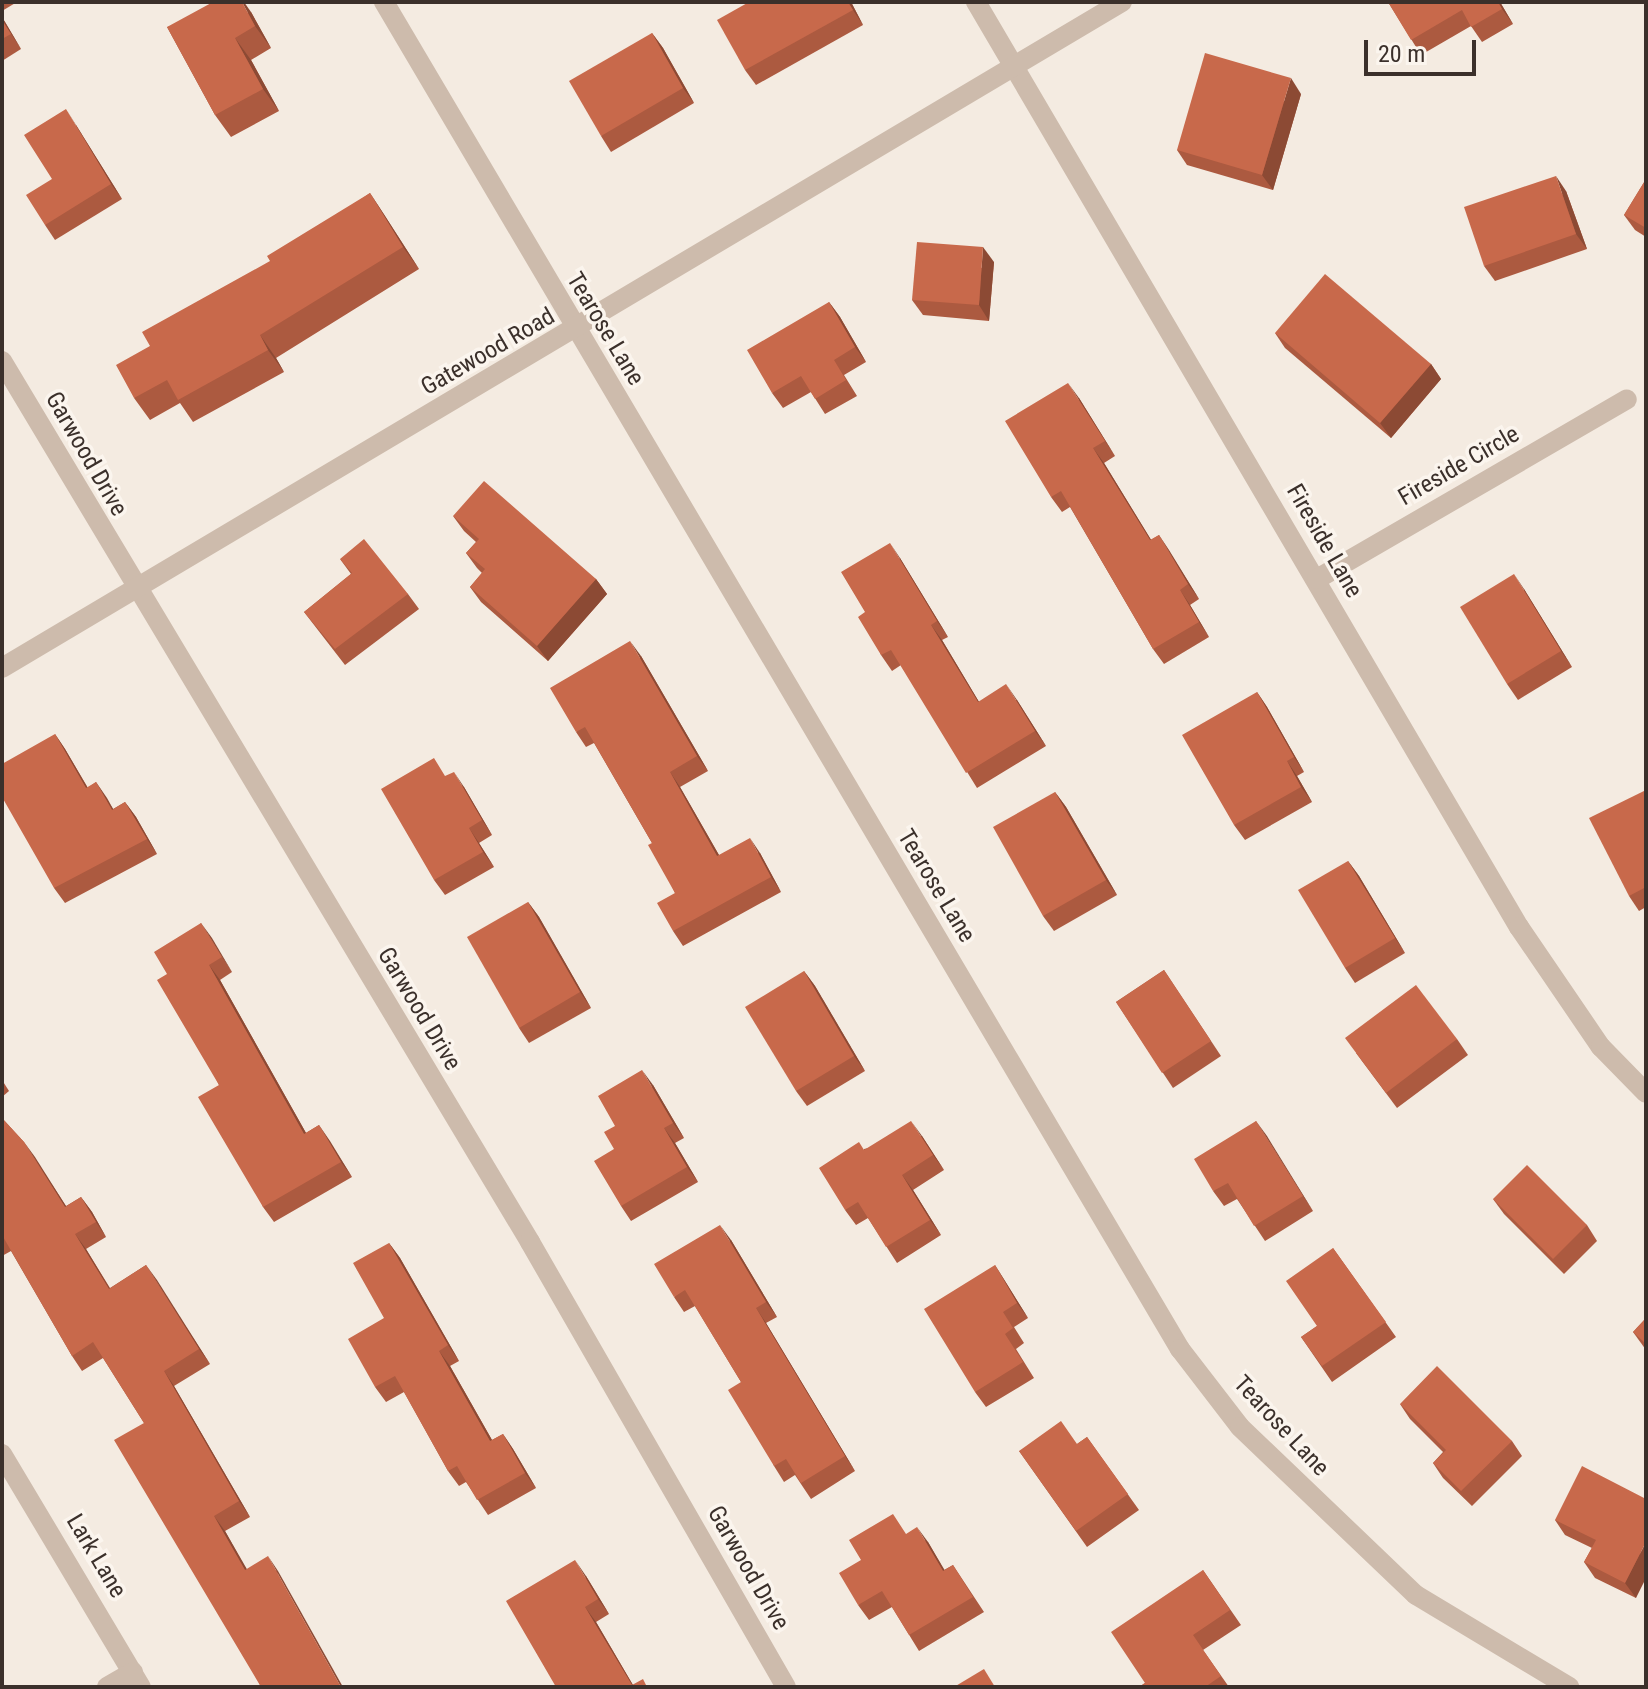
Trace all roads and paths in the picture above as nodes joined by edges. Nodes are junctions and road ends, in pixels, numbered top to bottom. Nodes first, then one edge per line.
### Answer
1 (384, 2) edge
2 (976, 2) edge
3 (1122, 2) edge
4 (1016, 67) junction
5 (576, 331) junction
6 (2, 361) edge
7 (1627, 399) dead end
8 (1317, 579) junction
9 (134, 590) junction
10 (2, 668) edge
11 (1646, 1093) edge
12 (2, 1454) edge
13 (137, 1679) edge
14 (107, 1687) edge
15 (786, 1687) edge
16 (1569, 1687) edge

1 - 5 street, Tearose Lane
2 - 4 street, Fireside Lane
3 - 4 street, Gatewood Road
4 - 5 street, Gatewood Road
4 - 8 street, Fireside Lane
5 - 9 street, Gatewood Road
5 - 16 street, Tearose Lane
6 - 9 street, Garwood Drive
7 - 8 street, Fireside Circle
8 - 11 street, Fireside Lane
9 - 10 street, Gatewood Road
9 - 15 street, Garwood Drive
12 - 13 street, Lark Lane
13 - 14 street

